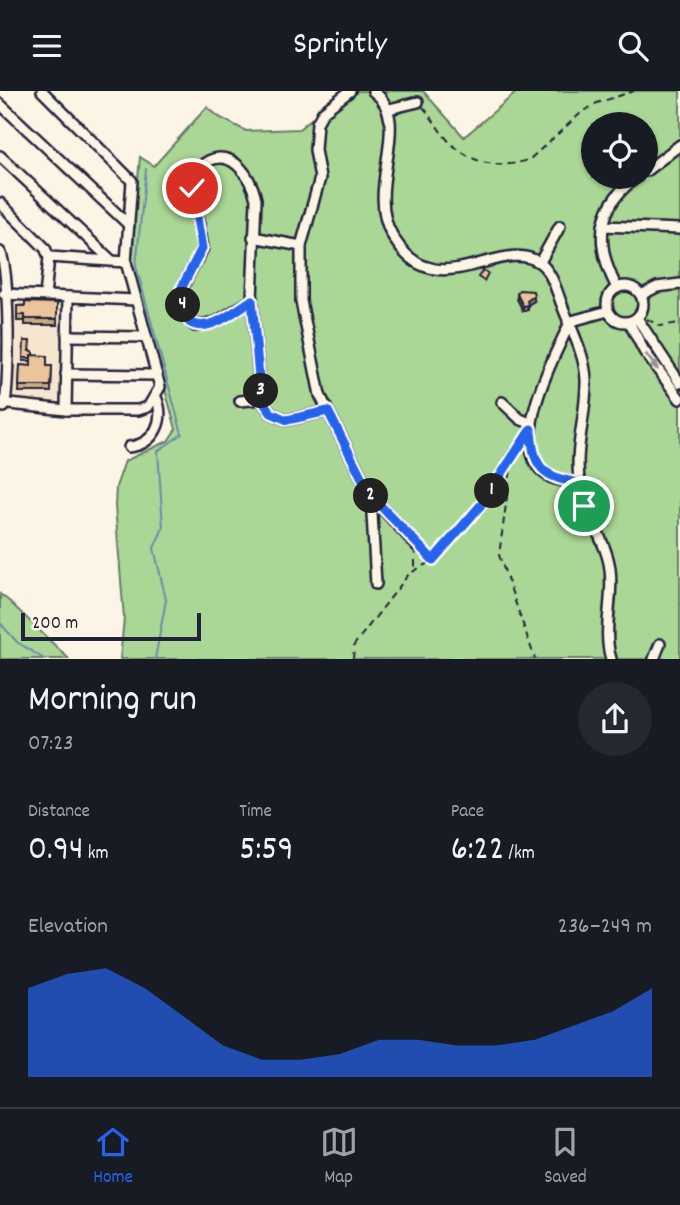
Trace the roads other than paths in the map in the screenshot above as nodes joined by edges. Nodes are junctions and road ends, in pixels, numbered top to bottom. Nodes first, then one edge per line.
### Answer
1 (42, 91) edge
2 (350, 91) edge
3 (373, 91) edge
4 (418, 103) road end
5 (0, 104) edge
6 (389, 109) junction
7 (680, 145) edge
8 (671, 154) junction
9 (0, 156) edge
10 (680, 161) edge
11 (658, 163) edge
12 (625, 189) edge
13 (0, 203) edge
14 (130, 225) junction
15 (560, 226) dead end
16 (603, 226) junction
17 (680, 229) edge
18 (253, 237) junction
19 (301, 246) junction
20 (0, 252) edge
21 (49, 257) junction
22 (111, 260) junction
23 (0, 261) edge
24 (126, 262) junction
25 (540, 263) junction
26 (680, 284) edge
27 (617, 288) junction
28 (6, 294) junction
29 (641, 295) junction
30 (44, 296) junction
31 (68, 297) junction
32 (136, 300) junction
33 (252, 300) junction
34 (608, 311) junction
35 (636, 318) junction
36 (568, 325) junction
37 (67, 336) junction
38 (146, 337) junction
39 (66, 374) junction
40 (157, 375) junction
41 (680, 383) edge
42 (156, 397) junction
43 (261, 399) junction
44 (680, 399) edge
45 (240, 401) dead end
46 (502, 402) dead end
47 (3, 404) edge
48 (66, 410) junction
49 (328, 411) junction
50 (531, 426) junction
51 (129, 447) dead end
52 (579, 483) junction
53 (371, 496) junction
54 (418, 547) road end
55 (376, 585) dead end
56 (660, 644) dead end
57 (611, 659) edge
58 (654, 659) edge

1 - 14 street
2 - 19 street
3 - 6 street
4 - 6 street
5 - 14 street
6 - 25 street
7 - 8 street
8 - 10 street
8 - 11 street
9 - 22 street
12 - 16 street
13 - 21 street
14 - 24 street
15 - 25 street
16 - 17 street
16 - 27 street
18 - 19 street
18 - 33 street
18 - 33 street
19 - 49 street
20 - 28 street
21 - 22 street
21 - 30 street
22 - 24 street
23 - 28 street
24 - 32 street
25 - 36 street
26 - 29 street
27 - 29 street
27 - 34 street
28 - 30 street
28 - 47 street
29 - 35 street
30 - 31 street
31 - 32 street
31 - 37 street
32 - 38 street
33 - 43 street
34 - 35 street
34 - 36 street
35 - 41 street
35 -> 44 street
36 - 50 street
36 - 52 street
37 - 38 street
37 - 39 street
38 - 40 street
39 - 40 street
39 - 48 street
40 - 42 street
42 - 48 street
42 - 51 street
43 - 45 street
43 - 49 street
46 - 50 street
47 - 48 street
49 - 53 street
50 - 52 street
52 - 57 street
53 - 54 street
53 - 55 street
56 - 58 street

